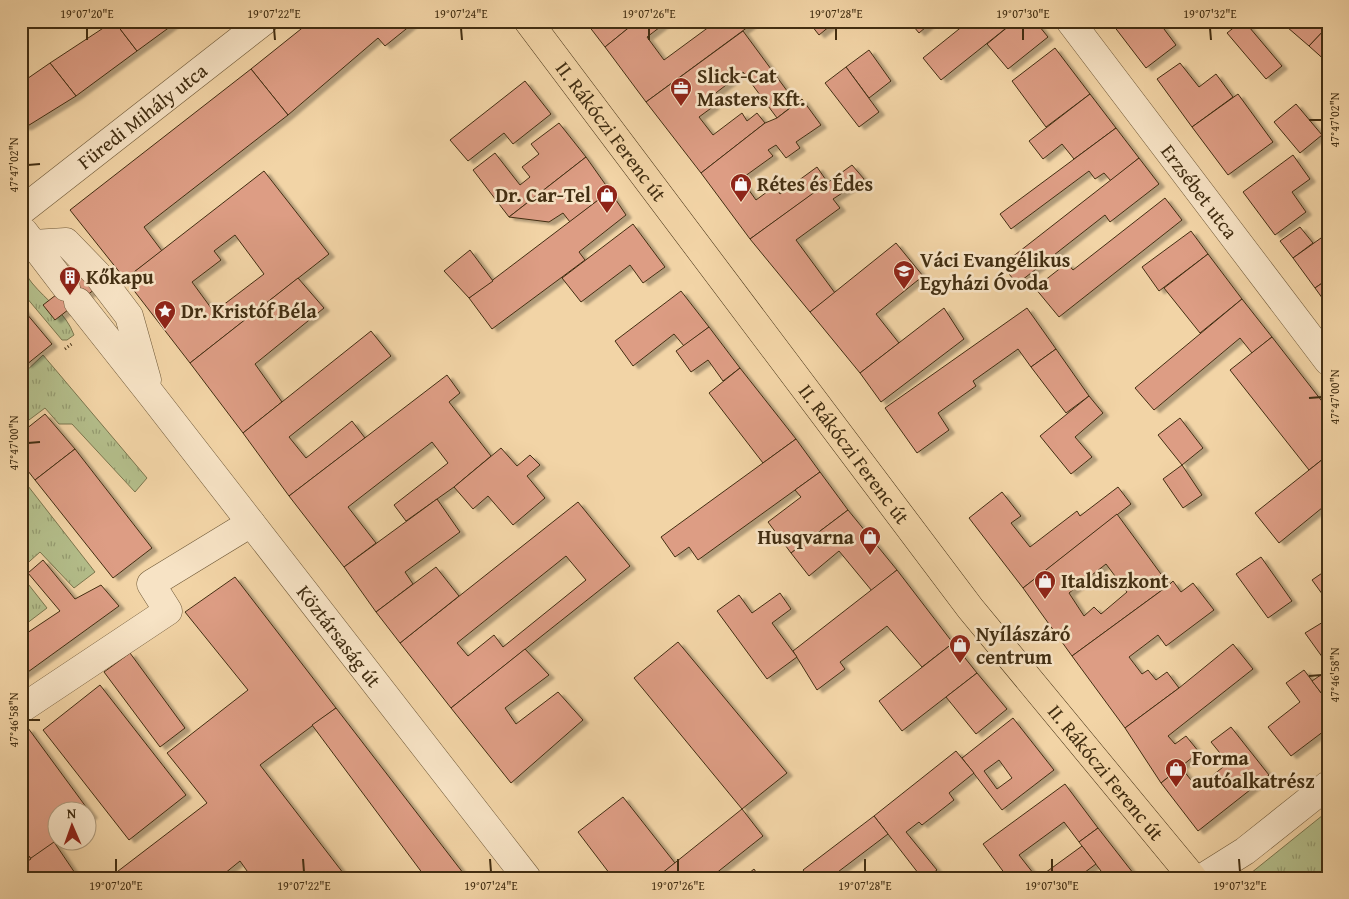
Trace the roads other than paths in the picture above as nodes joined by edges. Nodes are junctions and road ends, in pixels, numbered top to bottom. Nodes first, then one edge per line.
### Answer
1 (264, 21) edge
2 (528, 21) edge
3 (1070, 21) edge
4 (21, 212) edge
5 (27, 236) edge
6 (1328, 361) edge
7 (150, 393) junction
8 (251, 523) junction
9 (21, 709) edge
10 (1328, 785) edge
11 (527, 878) edge
12 (1193, 878) edge
13 (1202, 878) edge

1 - 4 street, Füredi Mihály utca
2 - 12 main road, II. Rákóczi Ferenc út
3 - 6 street, Erzsébet utca
5 - 7 street, Köztársaság út
5 - 7 street, Köztársaság út
7 - 8 street, Köztársaság út
8 - 9 street
8 - 11 street, Köztársaság út
10 - 13 street

